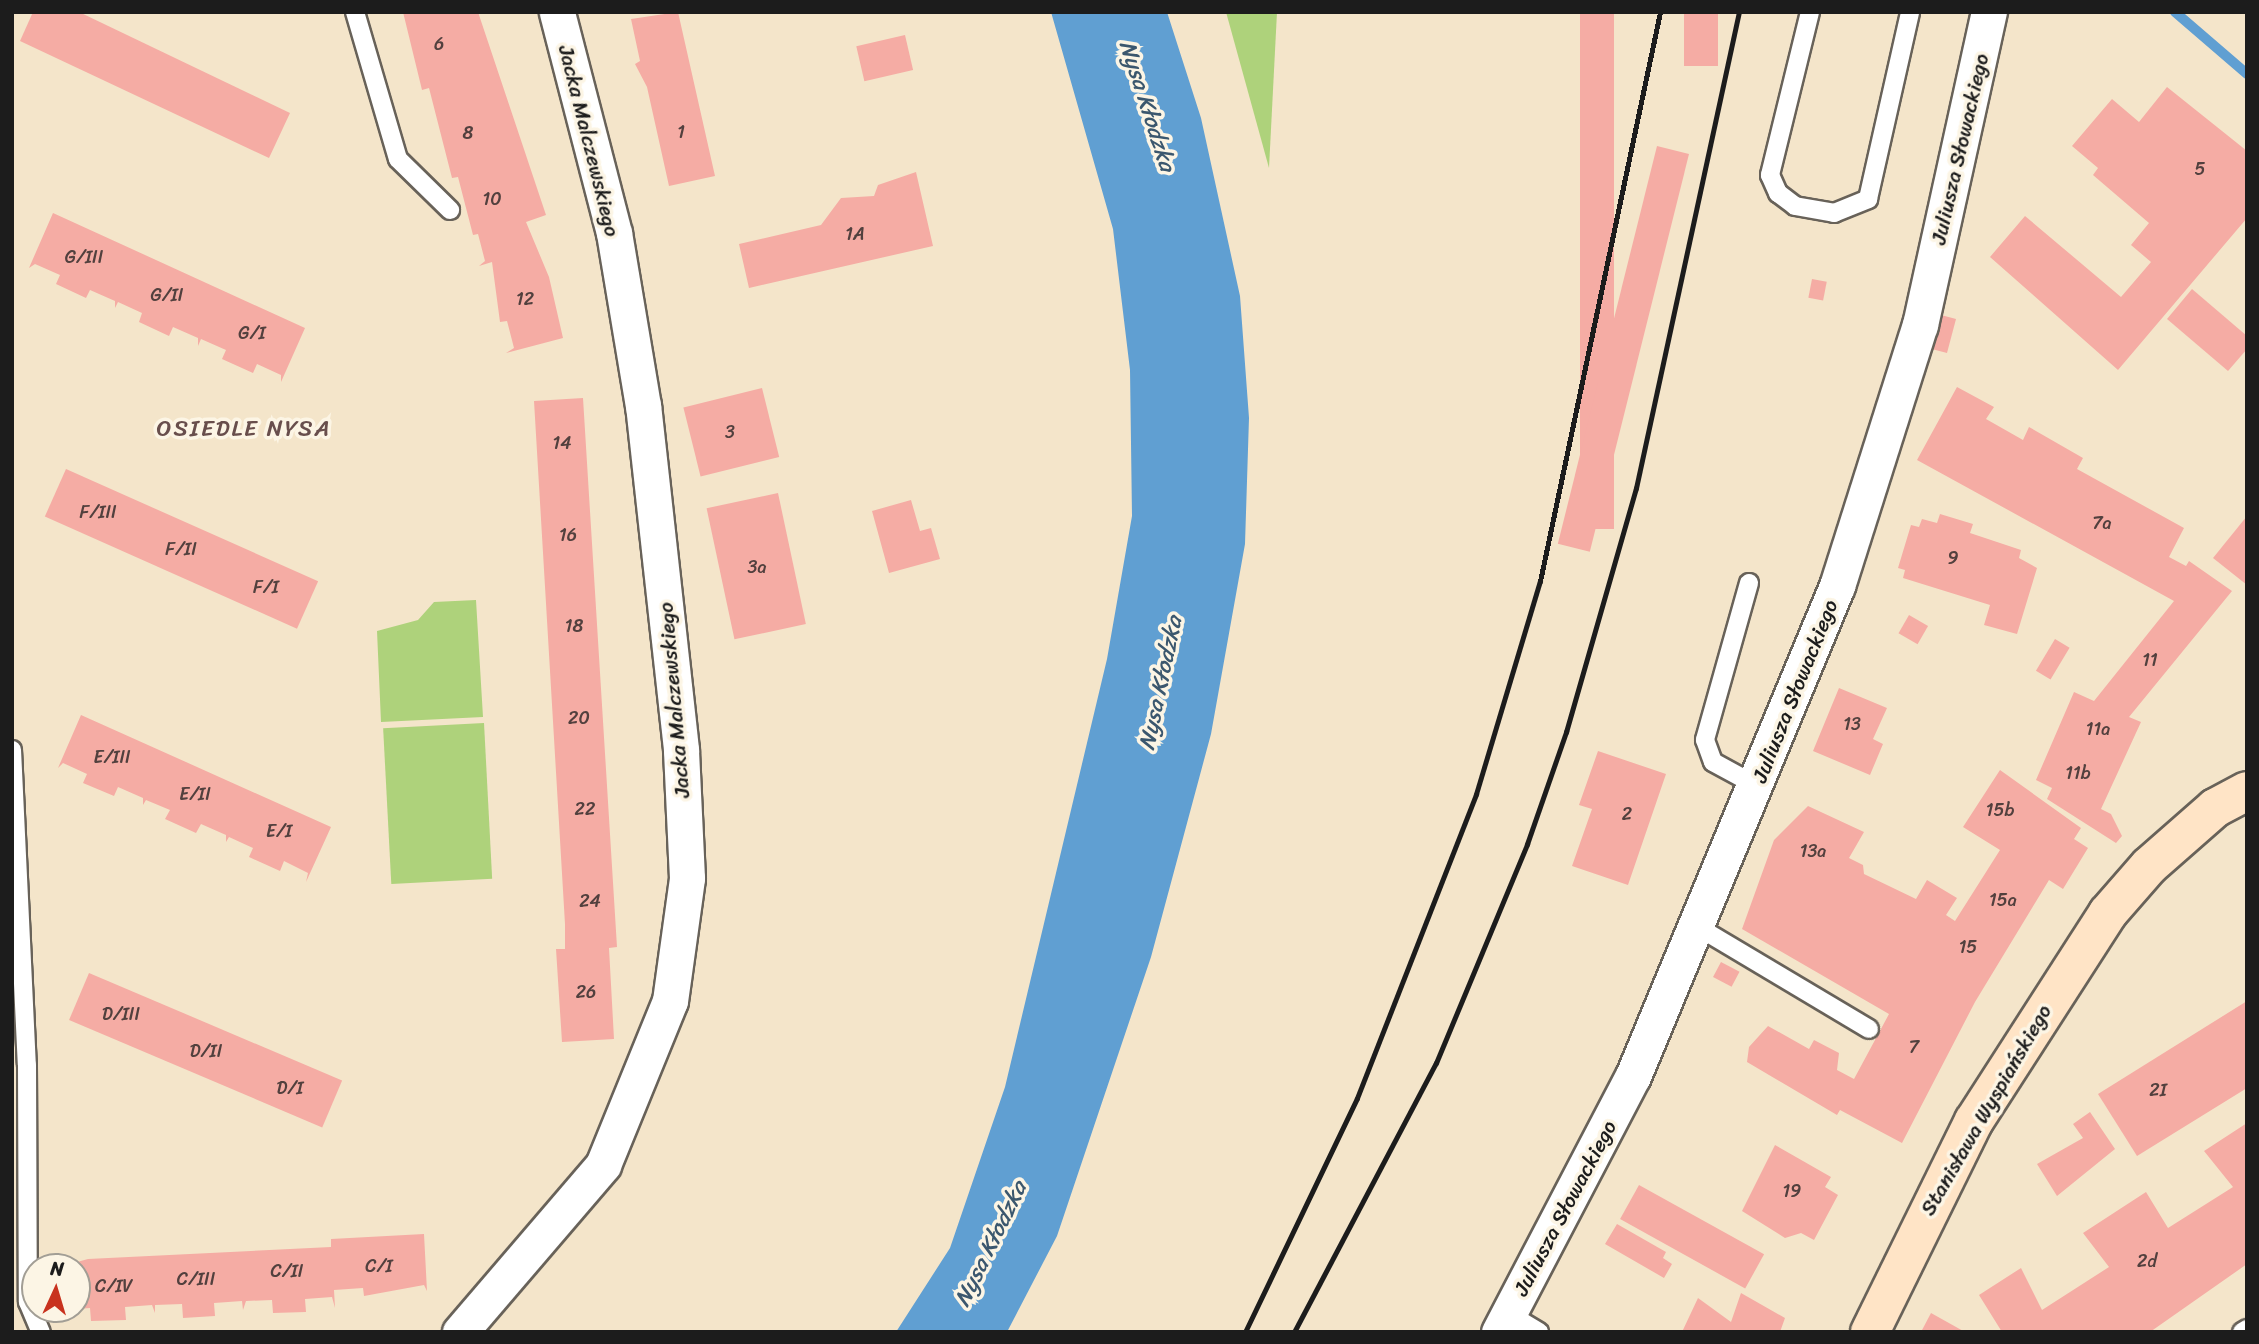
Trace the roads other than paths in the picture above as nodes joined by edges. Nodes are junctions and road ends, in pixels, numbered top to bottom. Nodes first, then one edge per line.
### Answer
1 (355, 12) edge
2 (557, 12) edge
3 (1810, 12) edge
4 (1910, 12) edge
5 (1989, 12) edge
6 (450, 211) dead end
7 (1749, 583) dead end
8 (12, 750) edge
9 (1757, 786) junction
10 (2247, 791) edge
11 (1698, 927) junction
12 (1869, 1029) dead end
13 (1504, 1323) edge
14 (2247, 1329) edge
15 (41, 1332) edge
16 (460, 1332) edge
17 (1539, 1332) edge
18 (1870, 1332) edge
19 (2242, 1332) edge

1 - 6 lane
2 - 16 street, Jacka Malczewskiego
3 - 4 lane
5 - 9 street, Juliusza Słowackiego
7 - 9 lane
8 - 15 lane
9 - 11 street, Juliusza Słowackiego
10 - 18 main road, Stanisława Wyspiańskiego
11 - 12 lane
11 - 13 street, Juliusza Słowackiego
13 - 17 lane
14 - 19 lane

